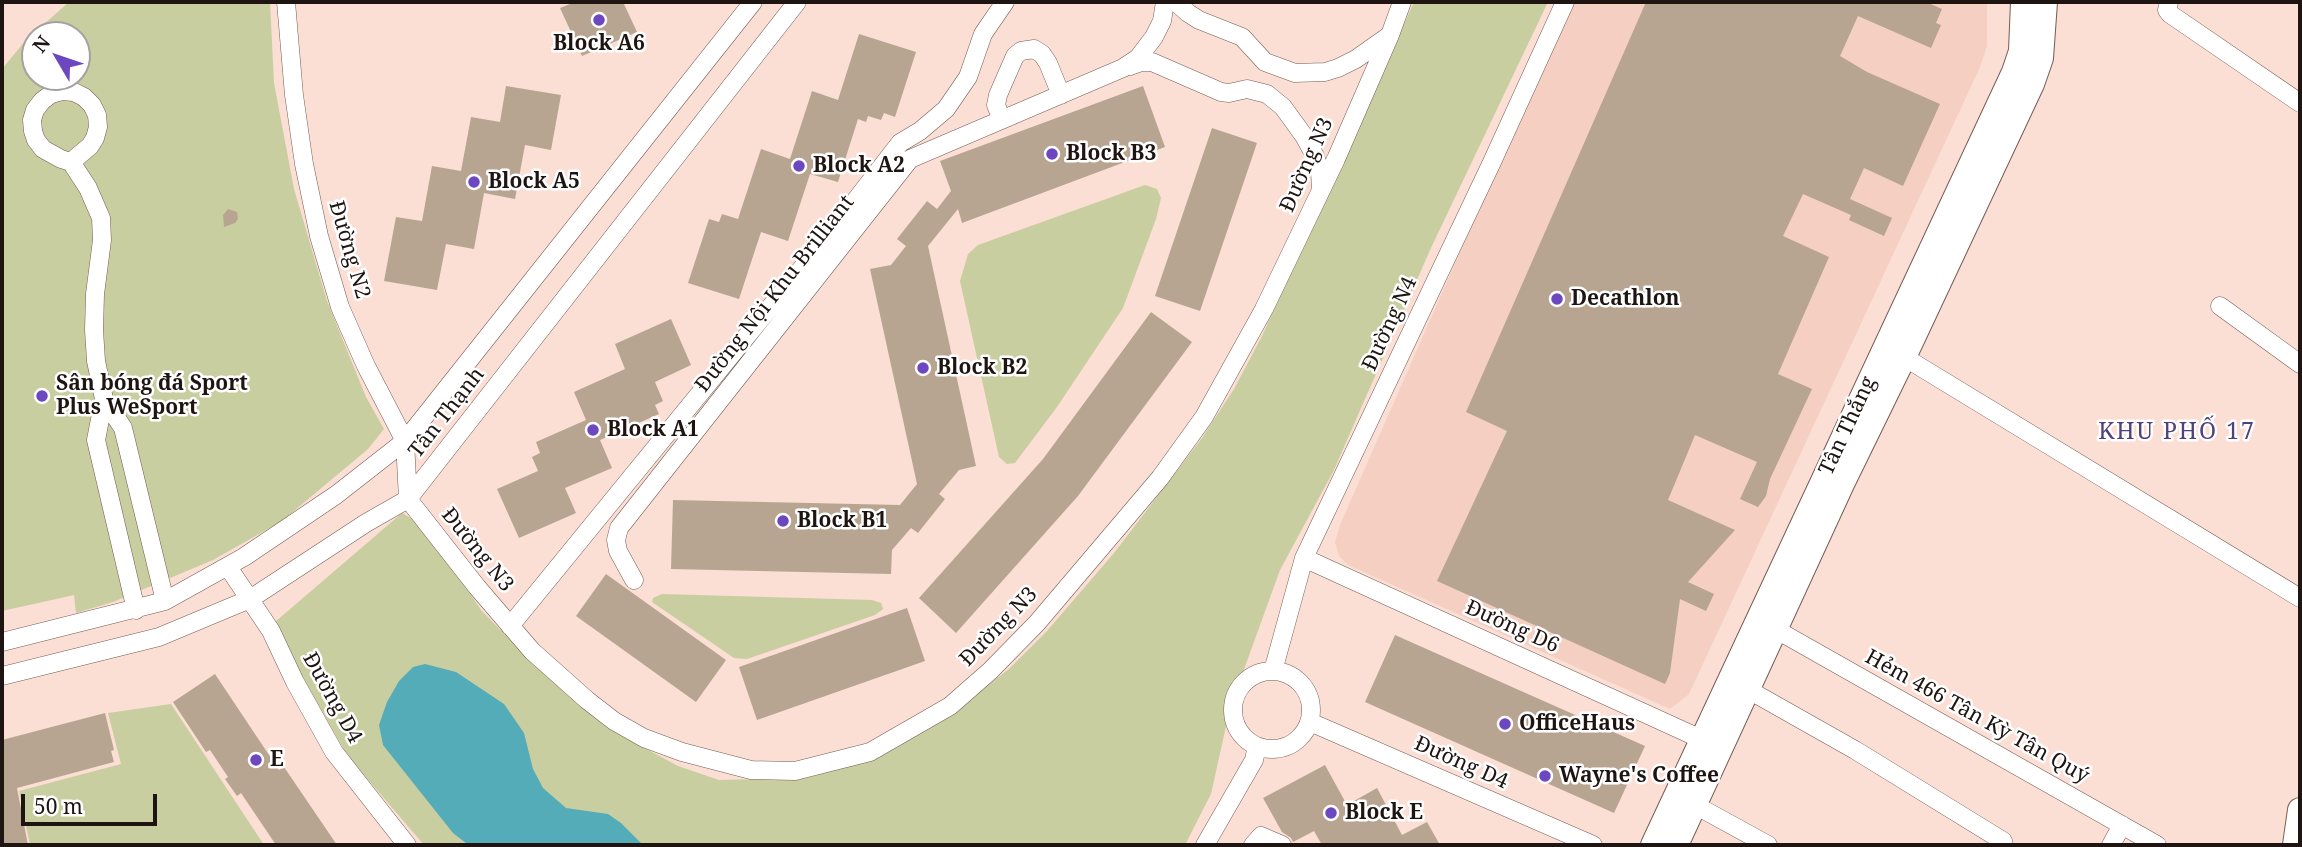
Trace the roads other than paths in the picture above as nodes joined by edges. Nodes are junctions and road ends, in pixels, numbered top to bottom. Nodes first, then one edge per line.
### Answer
1 (286, 2) edge
2 (753, 2) edge
3 (797, 2) edge
4 (1005, 2) edge
5 (1165, 2) edge
6 (1402, 2) edge
7 (1565, 2) edge
8 (2023, 2) edge
9 (2045, 2) edge
10 (2169, 2) edge
11 (1182, 8) edge
12 (1162, 21) junction
13 (1390, 35) junction
14 (1150, 44) junction
15 (1257, 53) junction
16 (1158, 64) junction
17 (1123, 68) junction
18 (1238, 91) junction
19 (1061, 94) junction
20 (2300, 103) edge
21 (1002, 120) junction
22 (71, 162) dead end
23 (1321, 191) junction
24 (2220, 306) dead end
25 (1905, 357) junction
26 (2300, 363) edge
27 (104, 399) junction
28 (405, 441) junction
29 (408, 499) junction
30 (1304, 558) junction
31 (228, 567) junction
32 (634, 579) dead end
33 (2300, 598) edge
34 (250, 599) junction
35 (165, 601) junction
36 (136, 610) junction
37 (510, 626) junction
38 (1775, 629) junction
39 (2, 642) edge
40 (1273, 671) junction
41 (2, 676) edge
42 (1747, 689) junction
43 (1310, 722) junction
44 (1711, 743) junction
45 (1256, 746) junction
46 (1685, 800) junction
47 (2300, 810) edge
48 (2123, 825) junction
49 (407, 845) edge
50 (1205, 845) edge
51 (1253, 845) edge
52 (1282, 845) edge
53 (1593, 845) edge
54 (1653, 845) edge
55 (1676, 845) edge
56 (1768, 845) edge
57 (2001, 845) edge
58 (2111, 845) edge
59 (2157, 845) edge
60 (2295, 845) edge

1 - 28 street, Đường N2
2 - 28 street, Tân Thạnh
3 - 29 street, Tân Thạnh
4 - 37 street
5 - 12 street, Đường Nội Khu Brilliant
6 - 13 street, Đường N3
7 - 30 street, Đường N4
8 - 44 street, Tân Thắng
9 - 25 street, Tân Thắng
10 - 20 street
11 - 12 street
11 - 15 street
12 - 14 street, Đường Nội Khu Brilliant
13 - 15 street
13 - 23 street, Đường N3
14 - 16 street
14 - 17 street, Đường Nội Khu Brilliant
15 - 18 street
16 - 17 street, Đường Nội Khu Brilliant
16 - 18 street
17 - 19 street, Đường Nội Khu Brilliant
18 - 23 street
19 - 21 street, Đường Nội Khu Brilliant
19 - 21 street
21 - 32 street, Đường Nội Khu Brilliant
22 - 27 street
23 - 37 street, Đường N3
24 - 26 street
25 - 33 street
25 - 38 street, Tân Thắng
27 - 35 street
27 - 36 street
28 - 29 street, Đường N2
28 - 31 street, Tân Thạnh
29 - 34 street, Tân Thạnh
29 - 37 street, Đường N3
30 - 40 street, Đường N4
30 - 44 street, Đường D6
31 - 34 street, Đường D4
31 - 35 street, Tân Thạnh
34 - 41 street, Tân Thạnh
34 - 49 street, Đường D4
35 - 36 street, Tân Thạnh
36 - 39 street, Tân Thạnh
38 - 42 street, Tân Thắng
38 - 48 street, Hẻm 466 Tân Kỳ Tân Quý
40 - 43 street
40 - 45 street
42 - 44 street, Tân Thắng
42 - 57 street
43 - 45 street
43 - 53 street, Đường D4
44 - 46 street, Tân Thắng
45 - 50 street
46 - 54 street, Tân Thắng
46 - 55 street, Tân Thắng
46 - 56 street
47 - 60 street
48 - 58 street
48 - 59 street, Hẻm 466 Tân Kỳ Tân Quý
51 - 52 street

